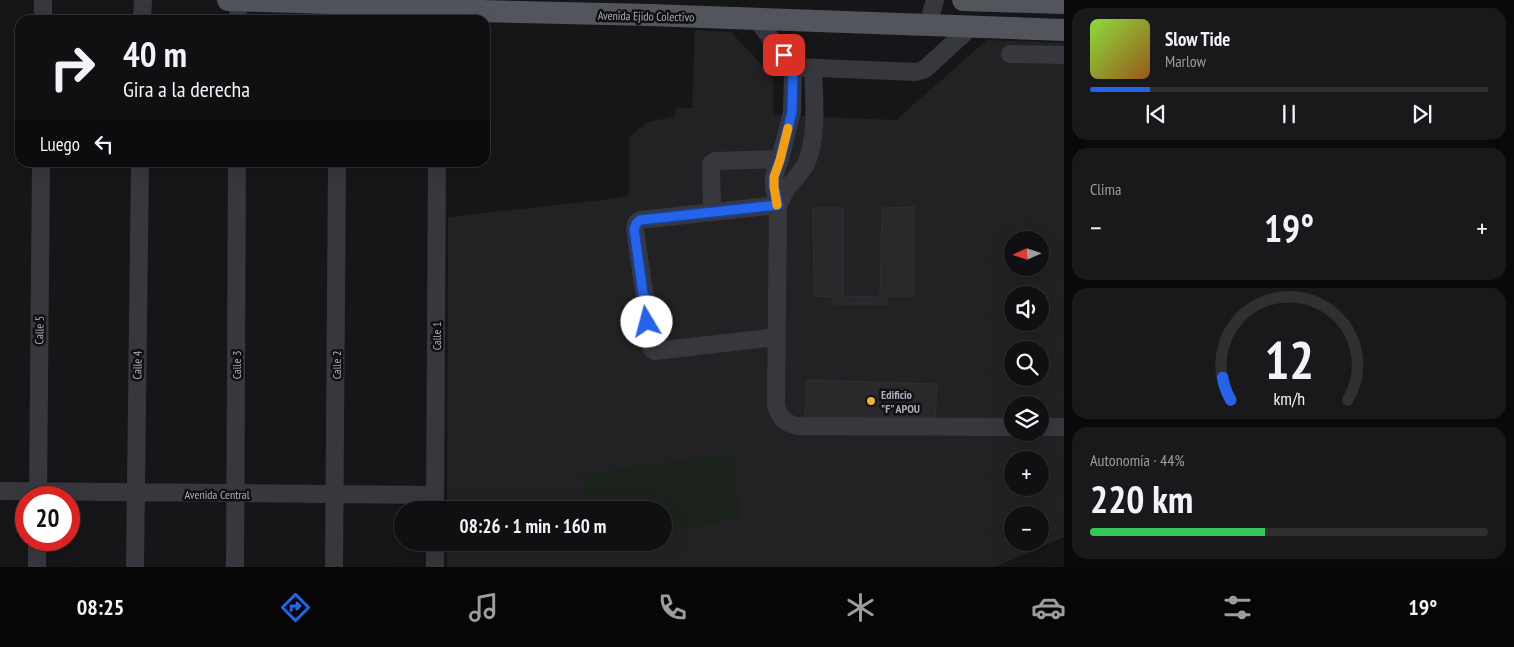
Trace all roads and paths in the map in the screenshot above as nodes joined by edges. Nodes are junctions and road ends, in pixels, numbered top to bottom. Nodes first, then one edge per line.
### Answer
1 (43, 0) edge
2 (142, 0) edge
3 (228, 0) edge
4 (238, 0) edge
5 (935, 0) edge
6 (963, 0) edge
7 (1064, 3) edge
8 (338, 8) edge
9 (43, 15) edge
10 (142, 15) edge
11 (238, 15) edge
12 (438, 15) edge
13 (490, 16) edge
14 (756, 19) junction
15 (928, 25) junction
16 (972, 26) junction
17 (1064, 30) edge
18 (1010, 54) dead end
19 (1064, 55) edge
20 (793, 67) junction
21 (813, 68) junction
22 (780, 160) junction
23 (41, 167) edge
24 (140, 167) edge
25 (237, 167) edge
26 (337, 167) edge
27 (437, 167) edge
28 (778, 205) junction
29 (712, 211) junction
30 (777, 337) junction
31 (1004, 427) edge
32 (1049, 427) edge
33 (1064, 427) edge
34 (38, 486) edge
35 (0, 491) edge
36 (15, 493) edge
37 (135, 494) junction
38 (235, 494) junction
39 (80, 495) edge
40 (335, 495) junction
41 (410, 501) edge
42 (435, 501) edge
43 (37, 551) edge
44 (435, 551) edge
45 (37, 567) edge
46 (135, 567) edge
47 (235, 567) edge
48 (334, 567) edge
49 (435, 567) edge

1 - 9 street
2 - 10 street
3 - 4 main road, Avenida Ejido Colectivo
4 - 8 main road, Avenida Ejido Colectivo
4 - 11 street
5 - 15 street
6 - 7 main road
8 - 12 main road, Avenida Ejido Colectivo
13 - 14 main road, Avenida Ejido Colectivo
14 - 15 main road, Avenida Ejido Colectivo
14 - 20 street
15 - 16 main road, Avenida Ejido Colectivo
16 - 17 main road, Avenida Ejido Colectivo
16 - 21 street
18 - 19 street
20 - 21 street
20 - 22 street
21 - 28 street
22 - 28 street
22 - 29 street
23 - 34 street, Calle 5
24 - 37 street, Calle 4
25 - 38 street, Calle 3
26 - 40 street, Calle 2
27 - 42 street, Calle 1
28 - 29 street
28 - 30 street
29 - 30 street
30 - 31 street
32 - 33 street
35 - 36 street, Avenida Central
37 - 38 street, Avenida Central
37 - 39 street, Avenida Central
37 - 46 street, Calle 4
38 - 40 street, Avenida Central
38 - 47 street, Calle 3
40 - 41 street, Avenida Central
40 - 48 street, Calle 2
43 - 45 street
44 - 49 street

